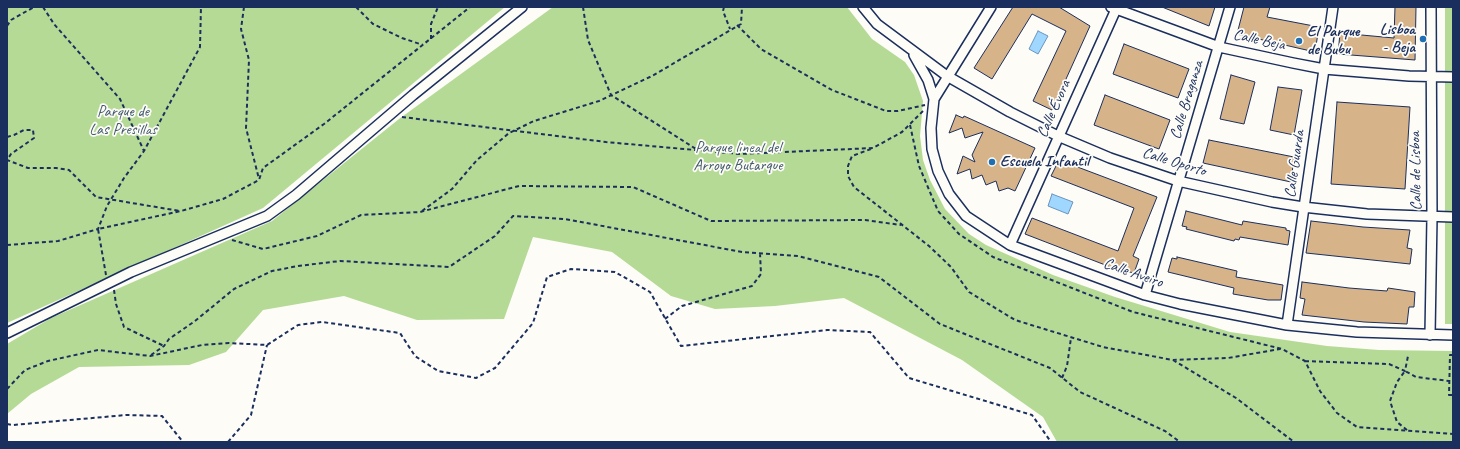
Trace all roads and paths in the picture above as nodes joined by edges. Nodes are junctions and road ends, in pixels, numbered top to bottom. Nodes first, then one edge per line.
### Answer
1 (34, 7) edge
2 (43, 7) edge
3 (202, 7) edge
4 (244, 7) edge
5 (356, 7) edge
6 (438, 7) edge
7 (470, 7) edge
8 (522, 7) edge
9 (583, 7) edge
10 (724, 7) edge
11 (742, 7) edge
12 (863, 7) edge
13 (991, 7) edge
14 (1230, 7) edge
15 (1332, 7) edge
16 (1431, 7) edge
17 (1115, 8) edge
18 (737, 25) junction
19 (7, 26) edge
20 (730, 29) junction
21 (431, 39) junction
22 (424, 45) junction
23 (1219, 47) junction
24 (911, 52) junction
25 (1324, 69) junction
26 (947, 76) junction
27 (1431, 77) junction
28 (1453, 77) edge
29 (611, 95) junction
30 (934, 99) junction
31 (389, 115) junction
32 (514, 131) junction
33 (1058, 136) junction
34 (7, 137) edge
35 (873, 148) junction
36 (697, 150) junction
37 (144, 151) junction
38 (259, 180) junction
39 (1178, 181) junction
40 (111, 201) junction
41 (1303, 207) junction
42 (181, 211) junction
43 (420, 212) junction
44 (1432, 217) junction
45 (1453, 217) edge
46 (901, 225) junction
47 (98, 229) junction
48 (218, 236) junction
49 (7, 245) edge
50 (1010, 245) junction
51 (760, 253) junction
52 (113, 281) junction
53 (1145, 294) junction
54 (665, 319) junction
55 (1287, 325) junction
56 (7, 333) edge
57 (1430, 335) junction
58 (1453, 335) edge
59 (1071, 338) junction
60 (267, 345) junction
61 (164, 346) junction
62 (1453, 355) edge
63 (150, 356) junction
64 (1408, 356) dead end
65 (1173, 360) junction
66 (1305, 361) junction
67 (1405, 371) junction
68 (1062, 378) junction
69 (1450, 381) junction
70 (7, 389) edge
71 (1453, 395) edge
72 (7, 424) edge
73 (1408, 431) junction
74 (1453, 434) edge
75 (183, 442) edge
76 (228, 442) edge
77 (1051, 442) edge
78 (1180, 442) edge
79 (1294, 442) edge

1 - 19 path
2 - 37 path
3 - 37 path
4 - 38 path
5 - 22 path
6 - 21 path
7 - 21 path
8 - 31 street
9 - 29 path
10 - 20 path
11 - 18 path
12 - 24 street, Calle Oporto
13 - 26 street, Calle Aveiro
14 - 23 street, Calle Braganza
15 - 25 street, Calle Guarda
16 - 27 street, Calle de Lisboa
17 - 23 street, Calle Beja
17 - 33 street, Calle Évora
18 - 20 path
18 - 30 path
20 - 29 path
21 - 22 path
22 - 38 path
23 - 25 street, Calle Beja
23 - 39 street, Calle Braganza
24 - 26 street, Calle Oporto
24 - 30 street, Calle Oporto
25 - 27 street, Calle Beja
25 - 41 street, Calle Guarda
26 - 30 street, Calle Aveiro
26 - 33 street, Calle Oporto
27 - 28 street, Calle Beja
27 - 44 street, Calle de Lisboa
29 - 32 path
29 - 36 path
30 - 35 path
30 - 50 street, Calle Aveiro
31 - 32 path
31 - 48 street
32 - 36 path
32 - 43 path
33 - 39 street, Calle Oporto
33 - 50 street, Calle Évora
34 - 40 path
35 - 36 path
35 - 46 path
37 - 40 path
38 - 42 path
39 - 41 street, Calle Oporto
39 - 53 street, Calle Braganza
40 - 42 path
40 - 47 path
41 - 44 street, Calle Oporto
41 - 55 street, Calle Guarda
42 - 47 path
43 - 46 path
43 - 48 path
44 - 45 street, Calle Oporto
44 - 57 street, Calle de Lisboa
46 - 59 path
47 - 49 path
47 - 52 path
48 - 52 street
50 - 53 street, Calle Aveiro
51 - 54 path
51 - 61 path
51 - 68 path
52 - 56 street
52 - 61 path
53 - 55 street, Calle Aveiro
54 - 60 path
54 - 77 path
55 - 57 street, Calle Aveiro
57 - 58 street, Calle Aveiro
59 - 65 path
59 - 68 path
60 - 63 path
60 - 76 path
61 - 63 path
62 - 69 path
63 - 70 path
64 - 67 path
65 - 66 path
65 - 79 path
66 - 67 path
66 - 73 path
67 - 69 path
67 - 73 path
68 - 78 path
69 - 71 path
72 - 75 path
73 - 74 path

